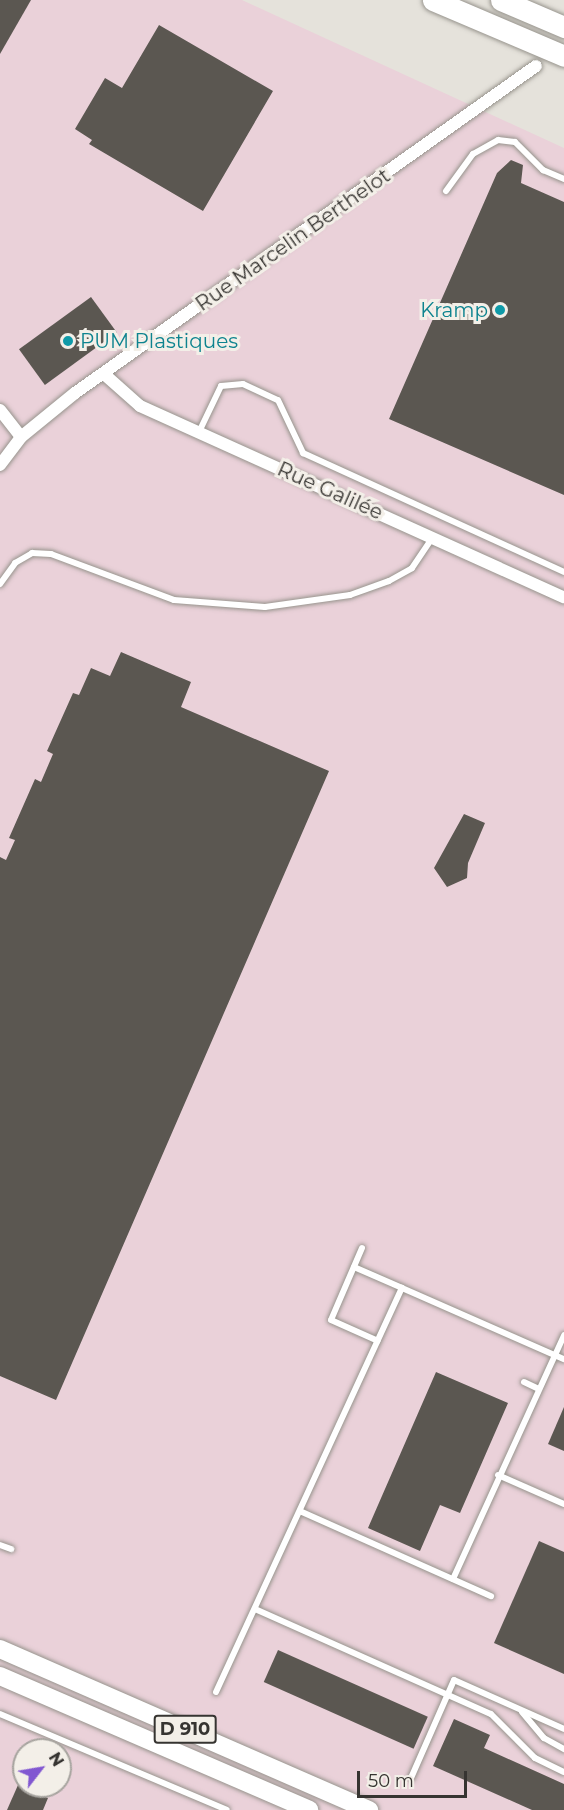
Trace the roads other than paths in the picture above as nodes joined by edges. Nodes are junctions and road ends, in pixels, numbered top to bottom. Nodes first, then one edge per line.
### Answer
1 (432, 0) edge
2 (501, 0) edge
3 (564, 27) edge
4 (564, 56) edge
5 (536, 66) dead end
6 (564, 178) edge
7 (446, 191) dead end
8 (104, 374) junction
9 (0, 410) edge
10 (199, 432) junction
11 (21, 438) junction
12 (0, 465) edge
13 (432, 537) junction
14 (564, 572) edge
15 (0, 584) edge
16 (564, 597) edge
17 (362, 1248) dead end
18 (354, 1267) junction
19 (402, 1288) junction
20 (564, 1335) edge
21 (378, 1341) junction
22 (554, 1354) junction
23 (564, 1359) edge
24 (524, 1382) dead end
25 (537, 1388) junction
26 (498, 1475) junction
27 (564, 1504) edge
28 (302, 1512) junction
29 (0, 1545) edge
30 (11, 1549) dead end
31 (453, 1579) junction
32 (491, 1596) dead end
33 (255, 1609) junction
34 (0, 1649) edge
35 (0, 1676) edge
36 (216, 1692) dead end
37 (448, 1695) junction
38 (498, 1700) junction
39 (520, 1709) junction
40 (0, 1714) edge
41 (491, 1714) junction
42 (564, 1729) edge
43 (564, 1749) edge
44 (564, 1772) edge
45 (411, 1778) dead end
46 (227, 1810) edge
47 (309, 1810) edge
48 (369, 1810) edge

1 - 4 highway
2 - 3 highway
5 - 8 street, Rue Marcelin Berthelot
6 - 7 lane
8 - 10 street, Rue Galilée
8 - 11 street, Rue Marcelin Berthelot
9 - 11 street
10 - 13 street, Rue Galilée
10 - 14 lane
11 - 12 street, Rue Marcelin Berthelot
13 - 15 lane
13 - 16 street, Rue Galilée
17 - 18 lane
18 - 19 lane
18 - 21 lane
19 - 21 lane
19 - 22 lane
20 - 22 lane
21 - 28 lane
22 - 23 lane
22 - 25 lane
24 - 25 lane
25 - 26 lane
26 - 27 lane
26 - 31 lane
28 - 31 lane
28 - 33 lane
29 - 30 lane
31 - 32 lane
33 - 36 lane
33 - 37 lane
34 - 48 main road, D 910
35 - 47 main road, D 910
37 - 38 lane
37 - 41 lane
37 - 45 lane
38 - 39 lane
38 - 41 lane
39 - 42 lane
39 - 43 lane
40 - 46 lane
41 - 44 lane

